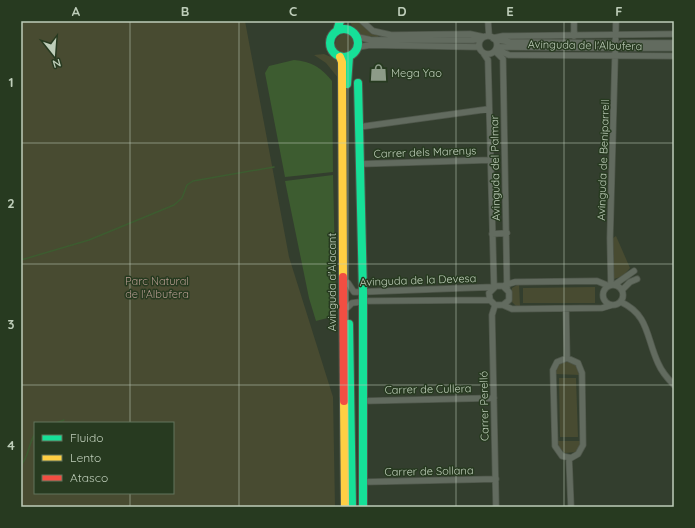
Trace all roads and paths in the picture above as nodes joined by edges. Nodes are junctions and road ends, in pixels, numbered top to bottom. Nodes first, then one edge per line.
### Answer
1 (340, 21) edge
2 (348, 21) edge
3 (362, 21) edge
4 (488, 21) edge
5 (574, 21) edge
6 (617, 21) edge
7 (350, 30) junction
8 (337, 31) junction
9 (674, 34) edge
10 (574, 36) junction
11 (617, 36) junction
12 (358, 37) junction
13 (489, 37) junction
14 (674, 43) edge
15 (478, 46) junction
16 (358, 47) junction
17 (674, 48) edge
18 (496, 49) junction
19 (484, 54) junction
20 (616, 55) junction
21 (674, 56) edge
22 (340, 57) junction
23 (349, 57) junction
24 (358, 83) dead end
25 (489, 109) junction
26 (359, 127) junction
27 (490, 160) junction
28 (360, 164) junction
29 (507, 233) junction
30 (492, 234) junction
31 (634, 271) dead end
32 (637, 279) dead end
33 (348, 283) junction
34 (611, 285) junction
35 (506, 286) junction
36 (493, 287) junction
37 (622, 290) junction
38 (363, 292) junction
39 (490, 300) junction
40 (362, 301) junction
41 (620, 302) junction
42 (495, 305) junction
43 (503, 305) junction
44 (612, 305) junction
45 (348, 307) junction
46 (566, 309) junction
47 (567, 358) junction
48 (674, 386) edge
49 (494, 398) junction
50 (362, 401) junction
51 (569, 458) junction
52 (496, 480) junction
53 (363, 482) junction
54 (345, 507) edge
55 (352, 507) edge
56 (363, 507) edge
57 (496, 507) edge
58 (571, 507) edge

1 - 8 main road
2 - 7 main road
3 - 13 street
4 - 13 street
5 - 10 street
6 - 11 street, Avinguda de Beniparrell
7 - 8 main road
7 - 12 main road
8 - 22 main road
9 - 11 street, Avinguda de l'Albufera
10 - 11 street, Avinguda de l'Albufera
10 - 13 street, Avinguda de l'Albufera
11 - 20 street, Avinguda de Beniparrell
12 - 13 street, Avinguda de l'Albufera
12 - 16 main road
13 - 15 street
13 - 18 street, Avinguda del Palmar
13 - 18 street, Avinguda de l'Albufera
14 - 17 street, Avinguda de l'Albufera
15 - 16 street
15 - 19 street
16 - 23 main road
18 - 19 street
18 - 20 street, Avinguda de l'Albufera
18 - 29 street, Avinguda del Palmar
19 - 25 street, Avinguda del Palmar
20 - 21 street, Avinguda de l'Albufera
20 - 34 street, Avinguda de Beniparrell
22 - 23 main road
22 - 54 main road, Avinguda d'Alacant
23 - 33 main road, Avinguda d'Alacant
24 - 26 main road
25 - 26 street
25 - 27 street, Avinguda del Palmar
26 - 28 main road
27 - 28 street, Carrer dels Marenys
27 - 30 street, Avinguda del Palmar
28 - 38 main road
29 - 30 street
29 - 35 street, Avinguda del Palmar
30 - 36 street, Avinguda del Palmar
31 - 34 street
32 - 37 street
33 - 38 street, Avinguda de la Devesa
33 - 45 main road, Avinguda d'Alacant
34 - 35 street
34 - 37 street
34 - 44 street
35 - 36 street
35 - 43 street
36 - 38 street, Avinguda de la Devesa
36 - 39 street
37 - 41 street
38 - 40 main road
39 - 40 street, Avinguda de la Devesa
39 - 42 street
40 - 45 street, Avinguda de la Devesa
40 - 50 main road
41 - 44 street
41 - 48 street
42 - 43 street
42 - 49 street, Carrer Perelló
43 - 46 street
44 - 46 street
45 - 55 main road, Avinguda d'Alacant
46 - 47 street
47 - 51 street
47 - 51 street
49 - 50 street, Carrer de Cullera
49 - 52 street, Carrer Perelló
50 - 53 main road
51 - 58 street
52 - 53 street, Carrer de Sollana
52 - 57 street, Carrer Perelló
53 - 56 main road

